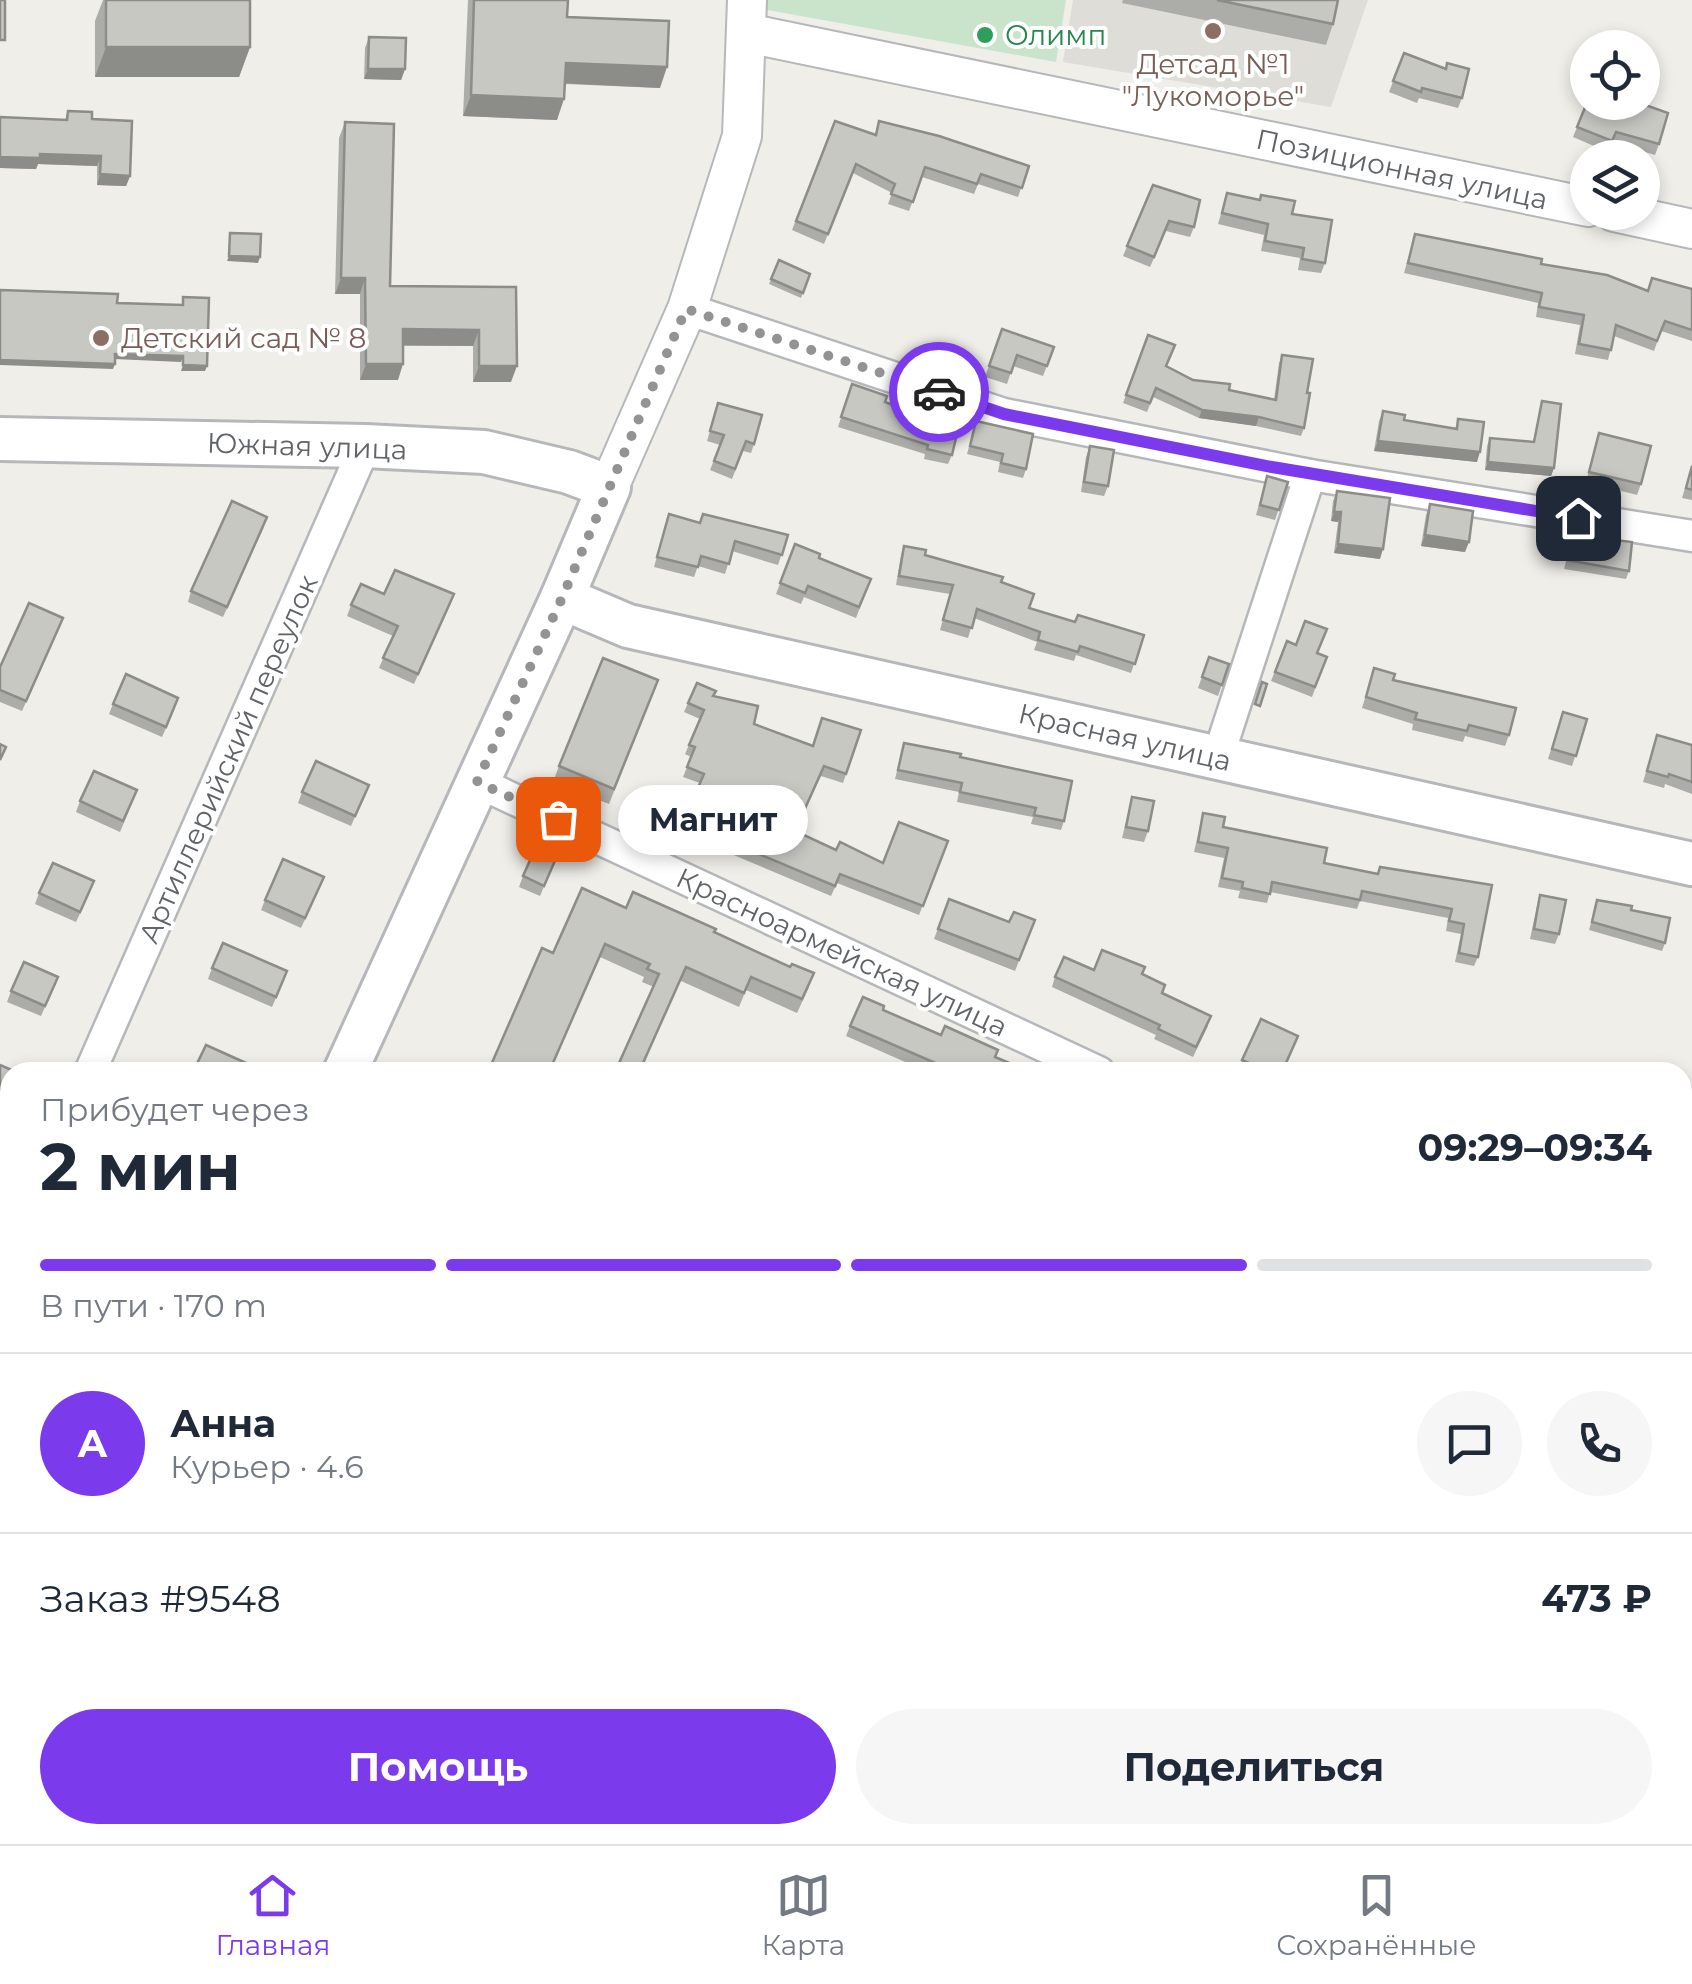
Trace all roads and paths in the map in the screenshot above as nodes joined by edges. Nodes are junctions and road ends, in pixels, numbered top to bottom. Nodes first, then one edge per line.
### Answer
1 (747, 16) edge
2 (1570, 203) edge
3 (1660, 221) edge
4 (1692, 228) edge
5 (686, 309) junction
6 (365, 446) junction
7 (4, 448) edge
8 (1310, 474) junction
9 (608, 487) junction
10 (1692, 536) edge
11 (562, 598) junction
12 (1218, 758) junction
13 (477, 782) junction
14 (1692, 864) edge
15 (94, 1062) edge
16 (350, 1062) edge
17 (1078, 1062) edge

1 - 2 street, Позиционная улица
1 - 5 street
3 - 4 street
5 - 8 street
5 - 9 street
6 - 7 main road, Южная улица
6 - 9 main road, Южная улица
6 - 15 street, Артиллерийский переулок
8 - 10 street
8 - 12 street
9 - 11 main road
11 - 12 main road, Красная улица
11 - 13 main road
12 - 14 main road, Красная улица
13 - 16 main road
13 - 17 street, Красноармейская улица

